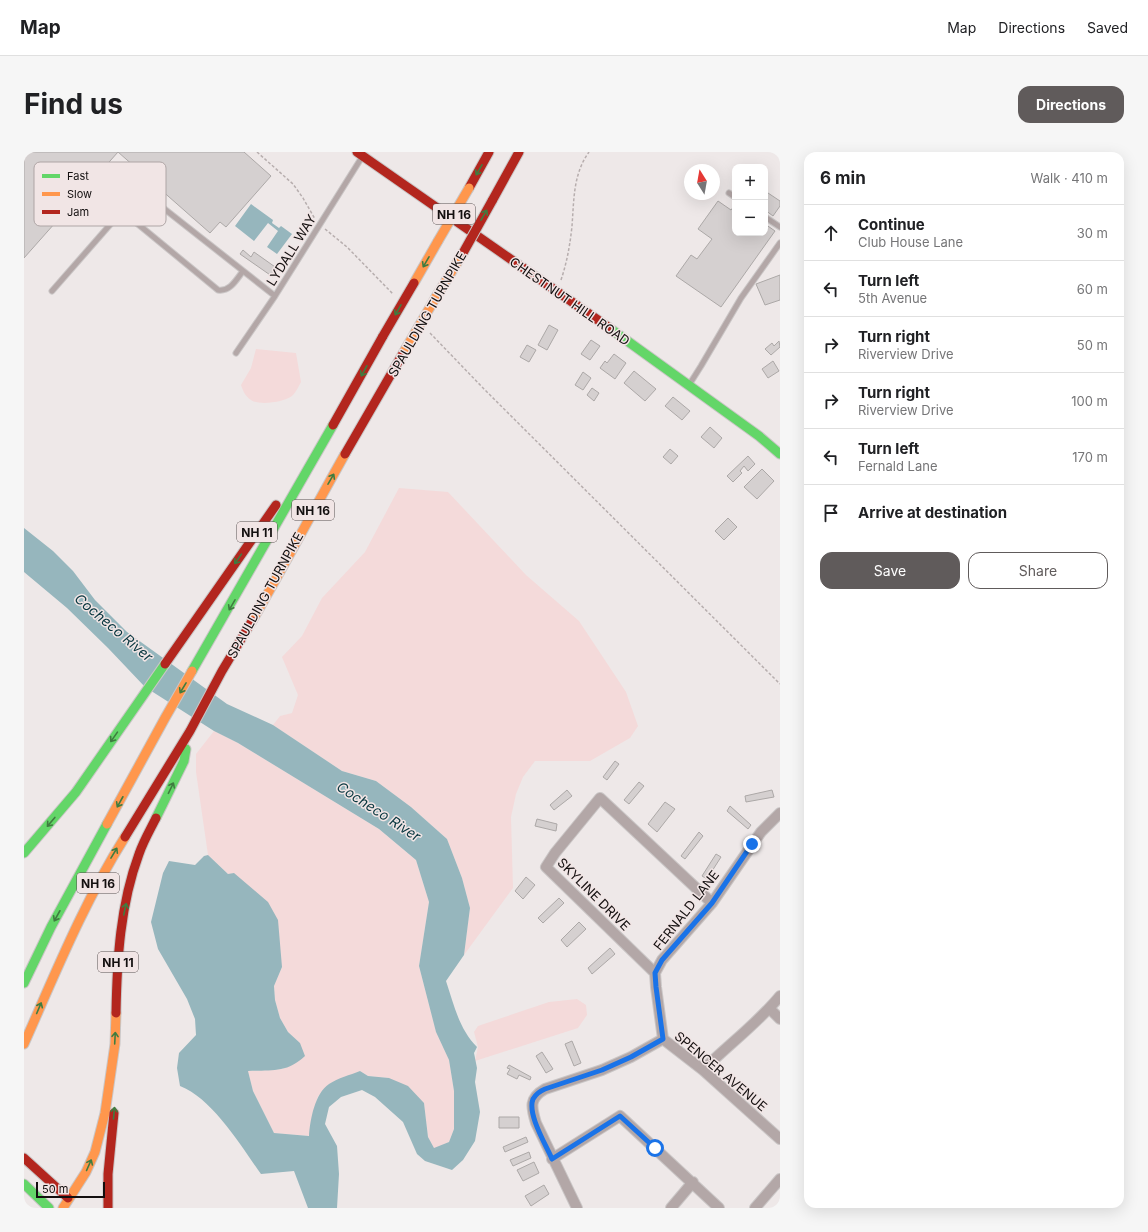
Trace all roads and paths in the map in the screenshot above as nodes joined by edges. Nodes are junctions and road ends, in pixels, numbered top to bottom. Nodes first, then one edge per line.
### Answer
1 (257, 152) edge
2 (489, 152) edge
3 (519, 152) edge
4 (523, 152) edge
5 (589, 152) edge
6 (360, 154) edge
7 (502, 182) junction
8 (293, 184) dead end
9 (729, 193) dead end
10 (732, 195) edge
11 (166, 210) edge
12 (768, 219) edge
13 (109, 226) edge
14 (140, 226) edge
15 (780, 227) edge
16 (780, 243) edge
17 (347, 246) dead end
18 (243, 271) junction
19 (52, 291) dead end
20 (557, 292) junction
21 (275, 296) junction
22 (395, 296) dead end
23 (427, 329) dead end
24 (236, 353) dead end
25 (687, 388) junction
26 (341, 413) junction
27 (780, 454) edge
28 (780, 684) edge
29 (190, 730) junction
30 (780, 813) edge
31 (24, 853) edge
32 (712, 903) junction
33 (655, 973) junction
34 (24, 983) edge
35 (780, 996) edge
36 (770, 1009) junction
37 (780, 1019) edge
38 (663, 1039) junction
39 (24, 1044) edge
40 (113, 1055) junction
41 (703, 1070) junction
42 (780, 1139) edge
43 (552, 1159) junction
44 (26, 1160) edge
45 (780, 1179) edge
46 (693, 1182) junction
47 (24, 1184) edge
48 (68, 1198) junction
49 (50, 1208) edge
50 (62, 1208) edge
51 (78, 1208) edge
52 (108, 1208) edge
53 (577, 1208) edge
54 (671, 1208) edge
55 (719, 1208) edge
56 (755, 1208) edge

1 - 8 path
2 -> 26 main road, SPAULDING TURNPIKE / NH 16, bridge
3 - 7 main road, SPAULDING TURNPIKE / NH 16
4 - 7 main road
5 - 20 path
6 - 20 main road, CHESTNUT HILL ROAD
6 - 21 lane, LYDALL WAY
29 -> 7 main road, SPAULDING TURNPIKE / NH 16, bridge
9 - 10 lane
11 - 18 lane
12 - 15 lane
13 - 19 lane
14 - 18 lane
16 - 25 lane
17 - 22 path
18 - 21 lane
20 - 25 main road, CHESTNUT HILL ROAD
21 - 24 lane, LYDALL WAY
23 - 28 path
25 - 27 main road, CHESTNUT HILL ROAD
26 -> 31 main road, NH 11
26 -> 34 main road, SPAULDING TURNPIKE / NH 16
39 -> 29 main road, SPAULDING TURNPIKE / NH 16
40 -> 29 main road, NH 11
30 - 32 street, FERNALD LANE
32 - 33 street, FERNALD LANE
32 - 33 street, SKYLINE DRIVE
33 - 38 street
35 - 36 street
36 - 37 street
36 - 41 street
38 - 41 street, SPENCER AVENUE
38 - 43 street
48 -> 40 main road, NH 11
52 -> 40 main road
41 - 42 street, SPENCER AVENUE
43 - 46 street
43 - 53 street
44 - 48 main road
45 - 56 street
46 - 54 street
46 - 55 street
47 - 49 main road
48 - 50 main road, NH 11
48 - 51 main road

